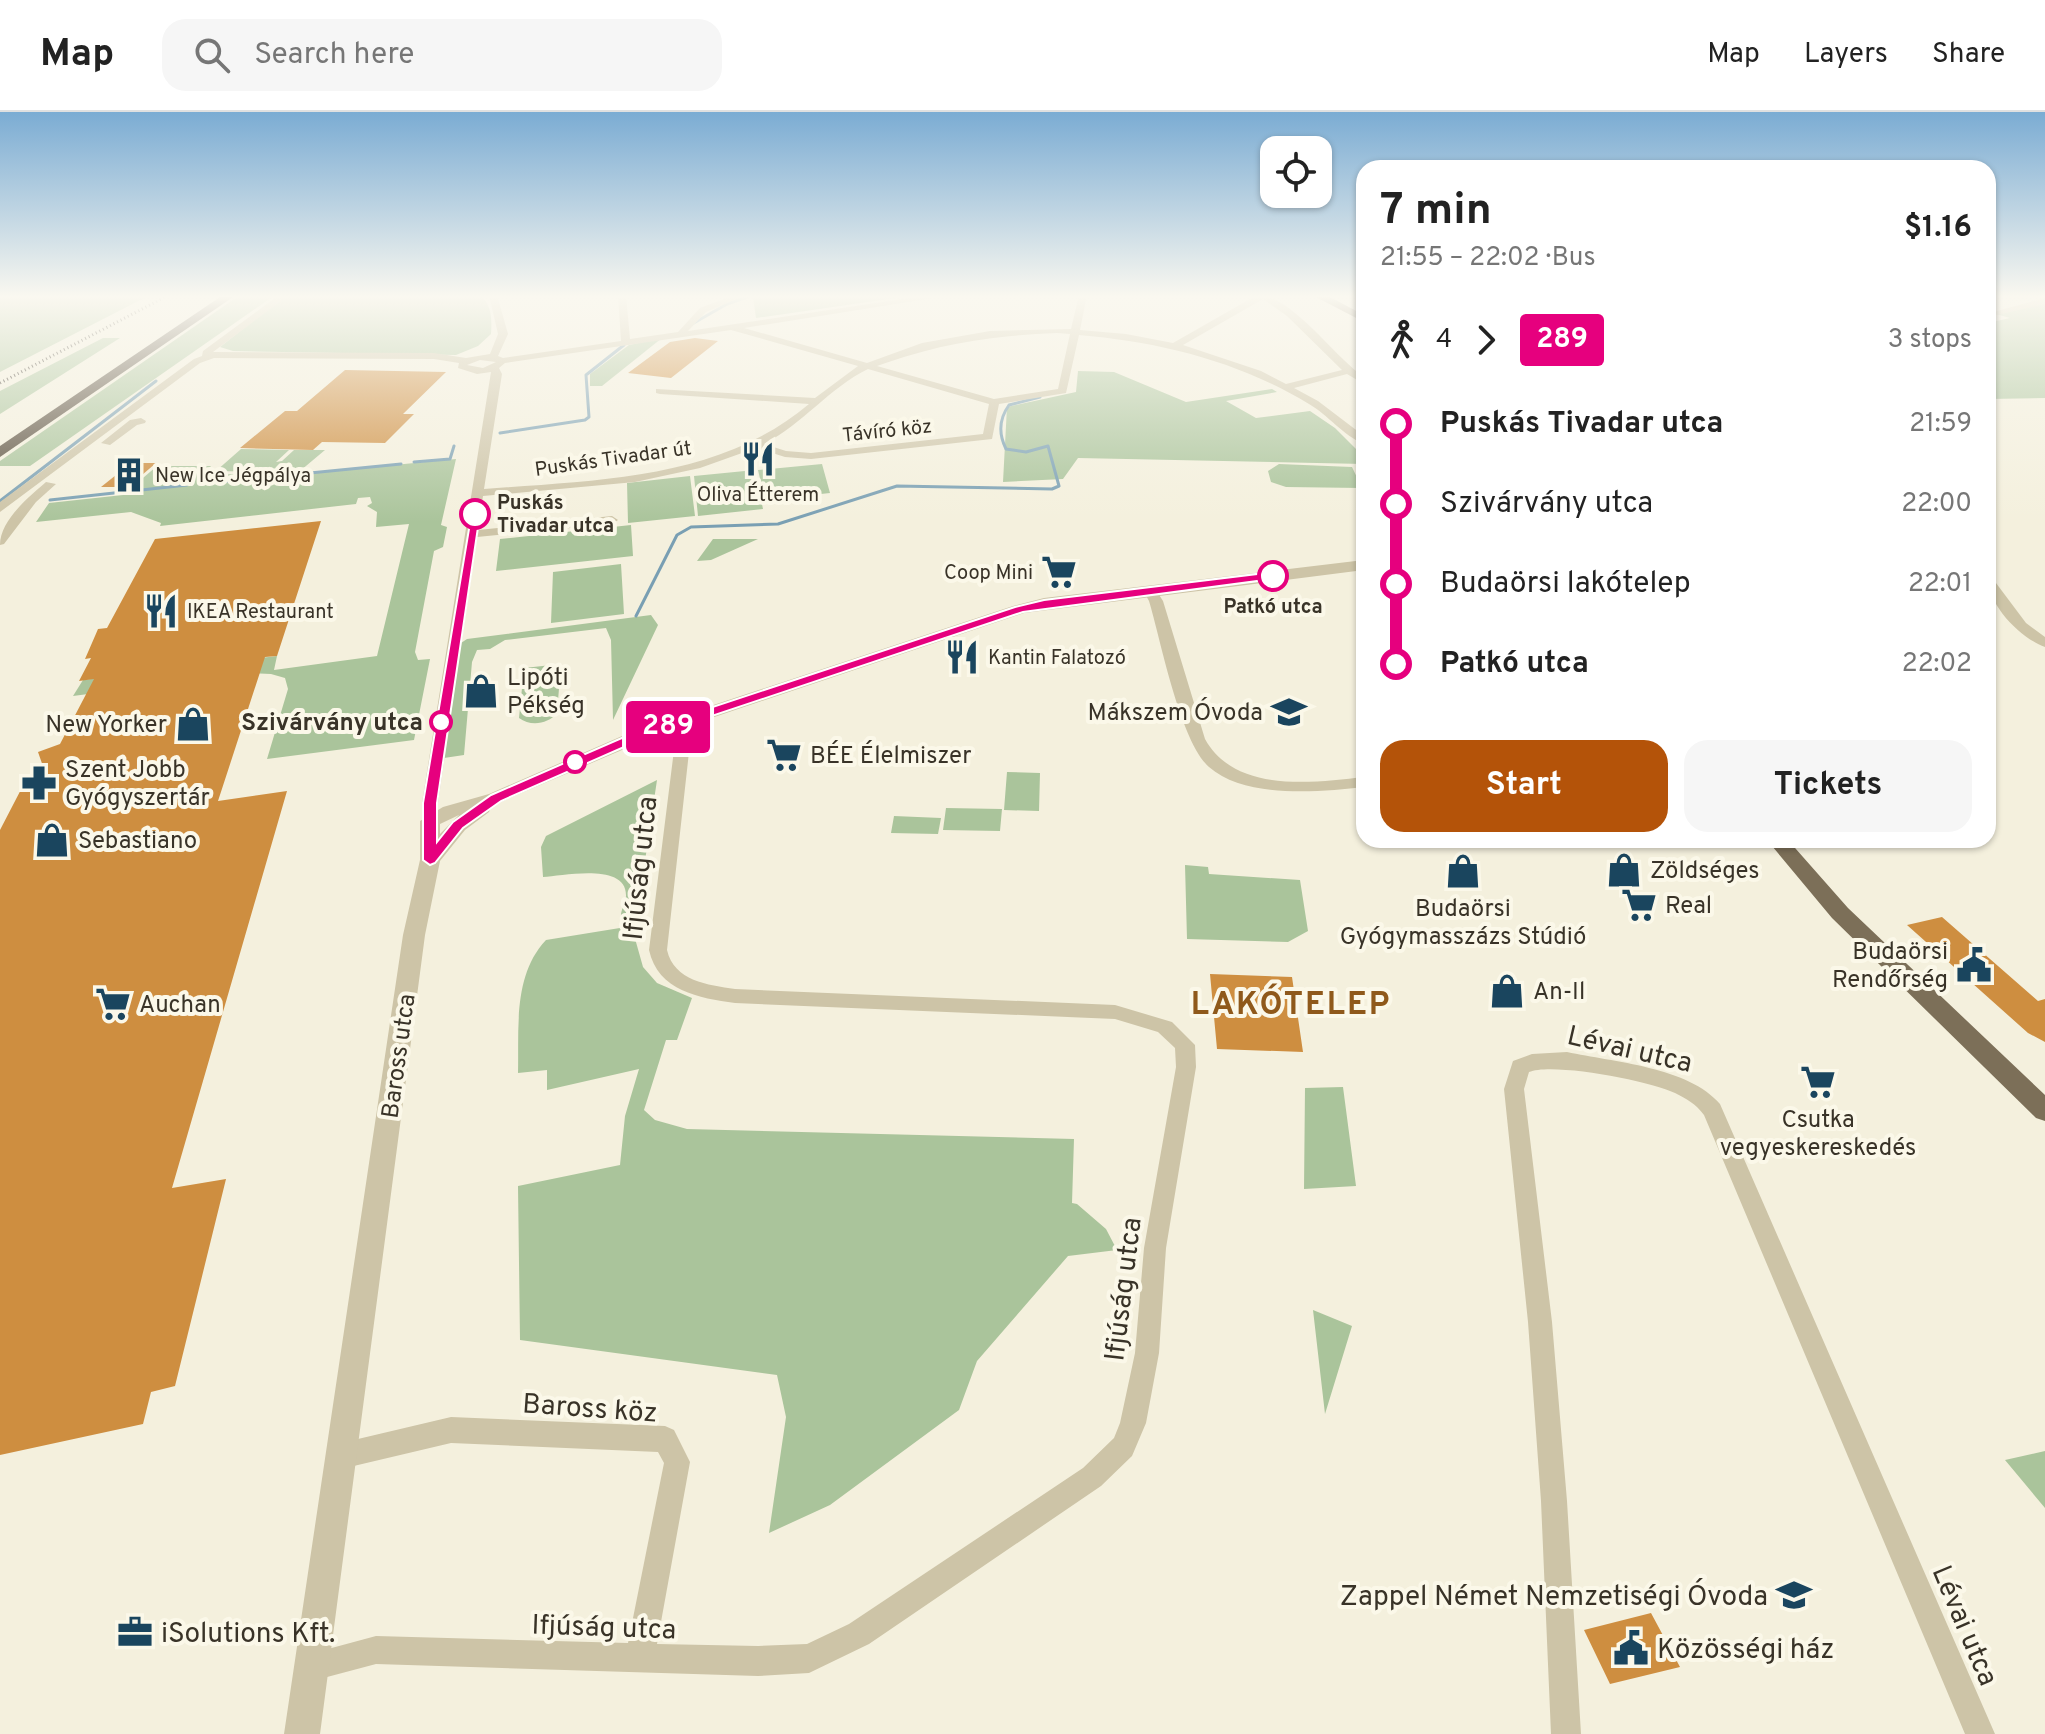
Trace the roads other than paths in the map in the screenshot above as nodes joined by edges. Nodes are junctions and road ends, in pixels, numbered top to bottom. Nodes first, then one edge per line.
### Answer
1 (97, 371) edge
2 (120, 371) edge
3 (185, 371) edge
4 (495, 371) edge
5 (859, 371) edge
6 (884, 371) edge
7 (1066, 371) edge
8 (1253, 371) edge
9 (1349, 371) joint
10 (1356, 376) edge
11 (1286, 387) junction
12 (660, 391) dead end
13 (817, 401) junction
14 (994, 402) junction
15 (23, 420) dead end
16 (141, 421) dead end
17 (1356, 434) edge
18 (756, 445) junction
19 (0, 453) edge
20 (479, 493) junction
21 (0, 508) edge
22 (612, 520) dead end
23 (471, 534) junction
24 (2, 538) edge
25 (1356, 566) edge
26 (1149, 590) junction
27 (1996, 593) edge
28 (2045, 643) edge
29 (677, 723) junction
30 (1356, 782) edge
31 (496, 798) junction
32 (430, 821) junction
33 (1784, 848) edge
34 (430, 860) junction
35 (2040, 1099) edge
36 (341, 1456) junction
37 (640, 1657) junction
38 (312, 1666) junction
39 (302, 1734) edge
40 (1566, 1734) edge
41 (1980, 1734) edge

1 - 15 highway
2 - 19 highway
3 - 21 street
4 - 20 street, Baross utca
5 - 13 street, Puskás Tivadar út
6 - 14 street
7 - 14 street
8 - 11 street, Puskás Tivadar út
9 - 10 street
9 - 11 street
11 - 17 street, Puskás Tivadar út
12 - 13 street
13 - 18 street, Puskás Tivadar út
14 - 18 street, Távíró köz
16 - 24 street
18 - 20 street, Puskás Tivadar út
20 - 23 street, Baross utca
22 - 23 street
23 - 32 street, Baross utca
25 - 26 street
26 - 29 street
26 - 30 street
27 - 28 street
29 - 31 street
29 - 37 street, Ifjúság utca
31 - 32 street
31 - 34 street
32 - 34 street, Baross utca
33 - 35 main road
34 - 36 street, Baross utca
36 - 37 street, Baross köz
36 - 38 street, Baross utca
37 - 38 street, Ifjúság utca
38 - 39 street, Baross utca
40 - 41 street, Lévai utca

